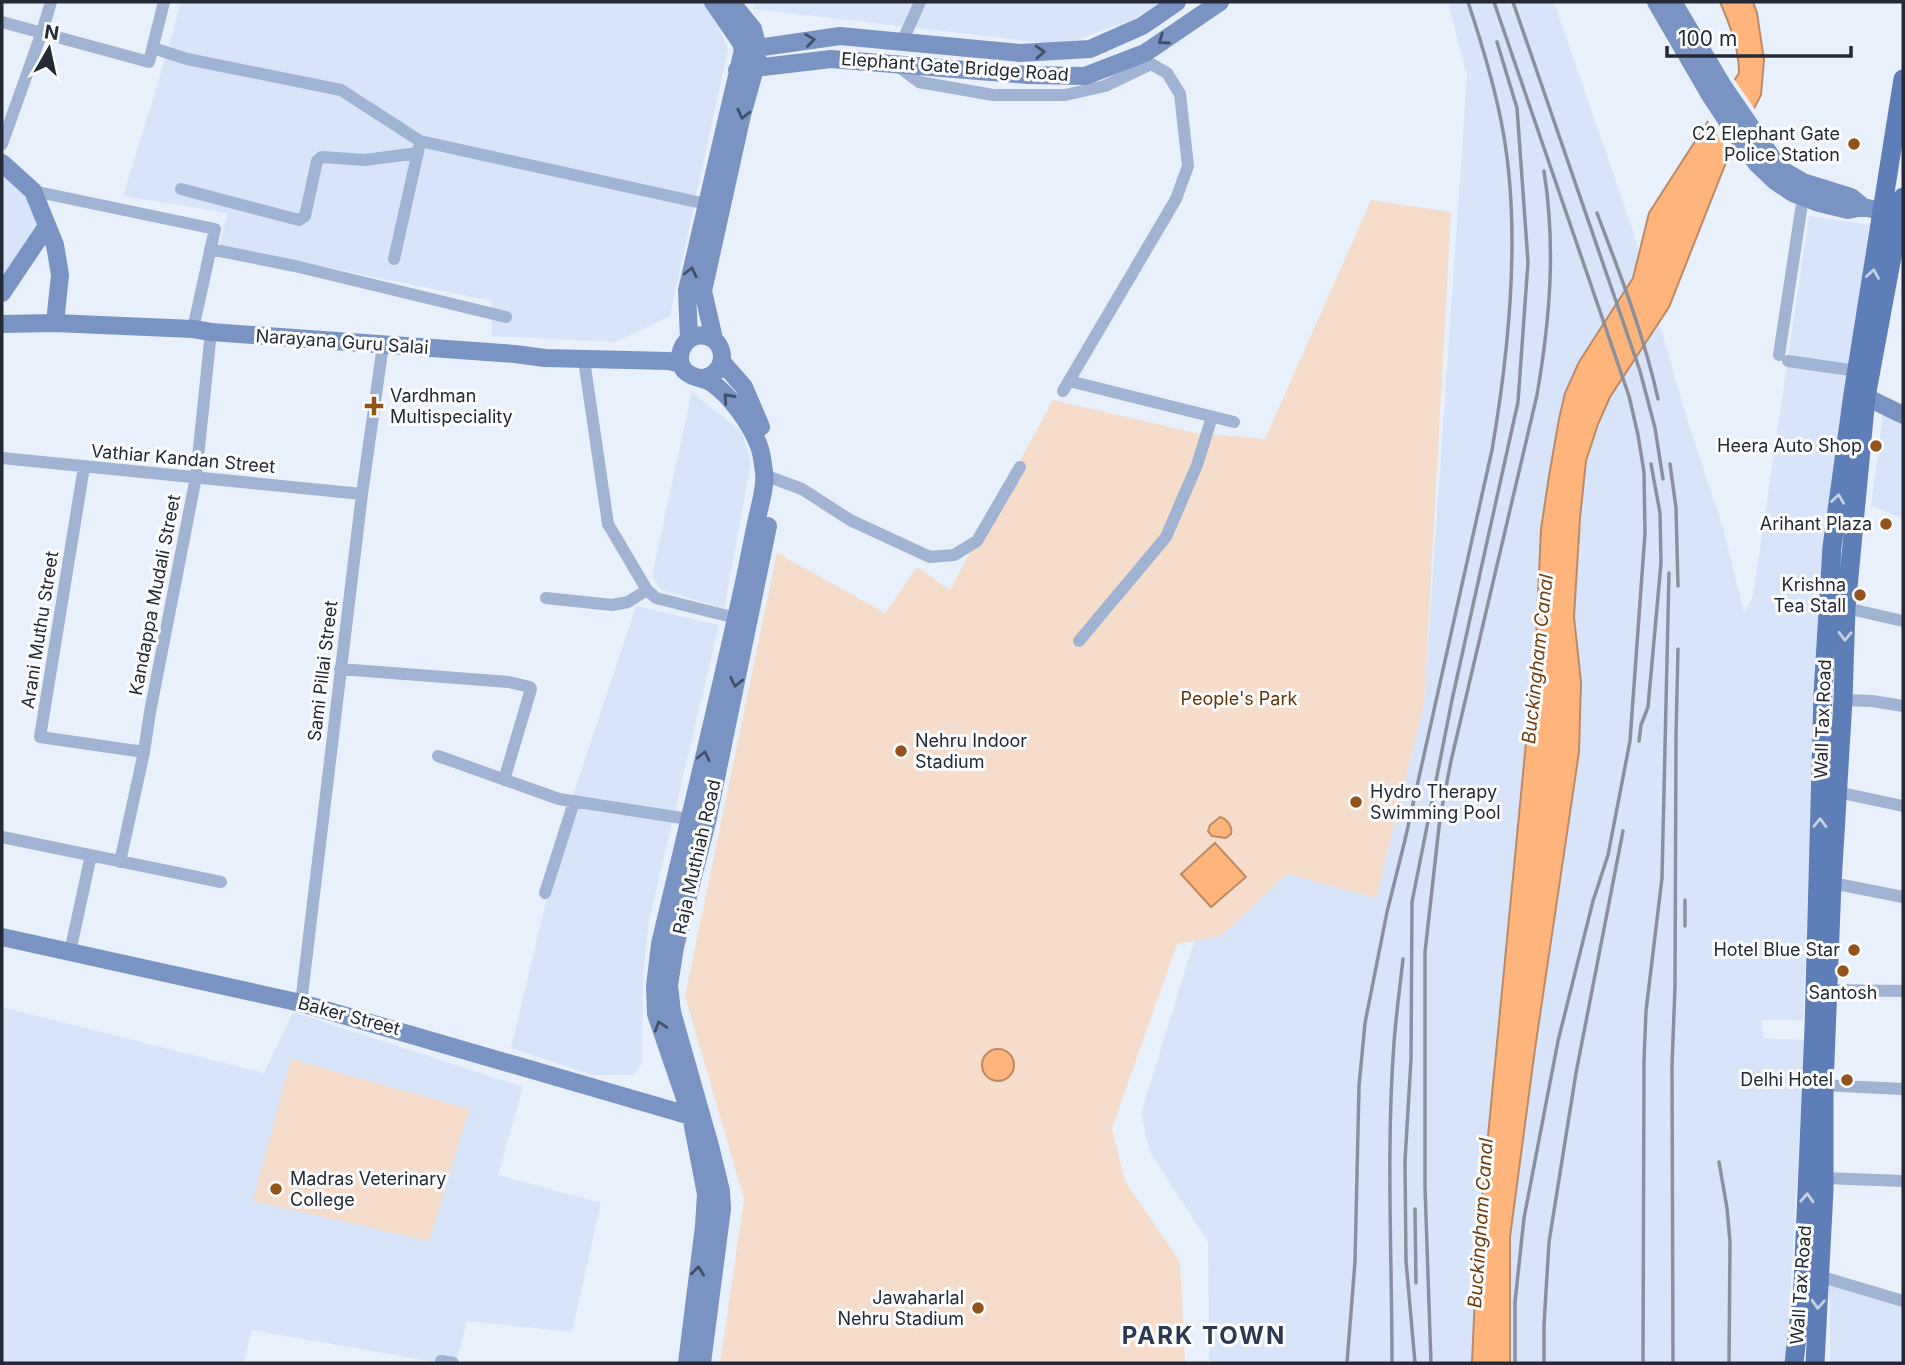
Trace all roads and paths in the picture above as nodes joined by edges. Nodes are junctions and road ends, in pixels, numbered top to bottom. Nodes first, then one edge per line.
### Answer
1 (51, 2) edge
2 (164, 2) edge
3 (713, 2) edge
4 (731, 2) edge
5 (920, 2) edge
6 (1177, 2) edge
7 (1220, 2) edge
8 (1656, 2) edge
9 (1673, 2) edge
10 (2, 22) edge
11 (42, 32) junction
12 (902, 42) junction
13 (750, 49) junction
14 (151, 55) junction
15 (894, 64) junction
16 (748, 72) junction
17 (1903, 79) edge
18 (1716, 90) junction
19 (2, 144) edge
20 (419, 147) junction
21 (1755, 148) junction
22 (2, 163) edge
23 (181, 190) dead end
24 (33, 191) junction
25 (1803, 197) junction
26 (706, 204) junction
27 (1890, 209) edge
28 (47, 226) junction
29 (210, 249) junction
30 (394, 259) dead end
31 (2, 293) edge
32 (506, 317) dead end
33 (55, 323) junction
34 (2, 324) edge
35 (193, 329) junction
36 (211, 332) junction
37 (714, 339) junction
38 (689, 340) junction
39 (383, 345) junction
40 (584, 360) junction
41 (722, 362) junction
42 (681, 364) junction
43 (1857, 372) junction
44 (705, 378) junction
45 (1860, 396) junction
46 (1903, 415) edge
47 (1212, 417) junction
48 (1234, 422) dead end
49 (2, 458) edge
50 (84, 467) junction
51 (1020, 467) dead end
52 (769, 476) junction
53 (196, 477) junction
54 (362, 494) junction
55 (647, 590) junction
56 (546, 598) dead end
57 (1846, 608) junction
58 (736, 618) junction
59 (1903, 621) edge
60 (1079, 641) dead end
61 (340, 668) junction
62 (1843, 700) junction
63 (1903, 706) edge
64 (144, 752) junction
65 (438, 756) dead end
66 (504, 780) junction
67 (1837, 792) junction
68 (575, 802) junction
69 (1903, 806) edge
70 (699, 821) junction
71 (2, 837) edge
72 (92, 855) junction
73 (120, 862) junction
74 (221, 882) dead end
75 (1832, 883) junction
76 (545, 893) dead end
77 (1903, 897) edge
78 (2, 937) edge
79 (71, 952) junction
80 (1828, 990) junction
81 (1903, 991) edge
82 (301, 1003) junction
83 (1818, 1085) junction
84 (1903, 1089) edge
85 (691, 1116) junction
86 (1824, 1178) junction
87 (1903, 1181) edge
88 (714, 1192) junction
89 (1819, 1276) junction
90 (1903, 1301) edge
91 (687, 1363) edge
92 (702, 1363) edge
93 (1794, 1363) edge
94 (1815, 1363) edge

1 - 11 street
2 - 14 street
3 - 13 main road
4 - 13 main road
5 - 12 street
12 -> 6 main road, Elephant Gate Bridge Road
7 -> 15 main road, Elephant Gate Bridge Road
8 - 18 main road
9 - 18 main road
10 - 11 street
11 - 14 street
11 - 19 street
13 -> 12 main road, Elephant Gate Bridge Road
13 - 16 main road
14 - 20 street
15 - 16 main road, Elephant Gate Bridge Road
15 - 47 street
16 - 26 main road
16 -> 37 main road
17 - 27 main road, Wall Tax Road
18 - 21 main road
20 - 23 street
20 - 26 street
20 - 30 street
21 - 25 main road
21 - 27 main road
22 - 24 main road
24 - 28 main road
24 - 29 street
25 - 27 main road
25 - 43 street
38 -> 26 main road
43 -> 27 main road, Wall Tax Road
27 - 45 main road, Wall Tax Road
28 - 31 main road
28 - 33 main road
29 - 32 street
29 - 35 street
33 - 34 main road, Narayana Guru Salai
33 - 35 main road, Narayana Guru Salai
35 - 36 main road, Narayana Guru Salai
36 - 39 main road, Narayana Guru Salai
36 - 53 street, Kandappa Mudali Street
37 - 38 main road
37 - 41 main road
38 - 42 main road
39 - 40 main road, Narayana Guru Salai
39 - 54 street, Sami Pillai Street
40 - 42 main road, Narayana Guru Salai
40 - 55 street
41 - 44 main road
41 - 52 main road, Raja Muthiah Road
42 - 44 main road
43 - 45 main road, Wall Tax Road
52 -> 44 main road, Raja Muthiah Road
45 - 46 main road
45 - 57 main road, Wall Tax Road
83 -> 45 main road, Wall Tax Road
47 - 48 street
47 - 60 street
49 - 50 street, Vathiar Kandan Street
50 - 53 street, Vathiar Kandan Street
50 - 64 street, Arani Muthu Street
51 - 52 street
52 - 58 main road, Raja Muthiah Road
52 -> 70 main road, Raja Muthiah Road
53 - 54 street, Vathiar Kandan Street
53 - 64 street, Kandappa Mudali Street
54 - 61 street, Sami Pillai Street
55 - 56 street
55 - 58 street
57 - 59 street
57 -> 62 main road, Wall Tax Road
70 -> 58 main road, Raja Muthiah Road
61 - 66 street
61 - 82 street, Sami Pillai Street
62 - 63 street
62 - 67 main road, Wall Tax Road
64 - 73 street, Kandappa Mudali Street
65 - 66 street
66 - 68 street
67 - 69 street
67 - 75 main road, Wall Tax Road
68 - 70 street
68 - 76 street
85 -> 70 main road, Raja Muthiah Road
70 - 88 main road, Raja Muthiah Road
71 - 72 street
72 - 73 street
72 - 79 street
73 - 74 street
75 - 77 street
75 - 80 main road, Wall Tax Road
78 - 79 main road, Baker Street
79 - 82 main road, Baker Street
80 - 81 street
80 - 83 main road, Wall Tax Road
82 - 85 main road, Baker Street
83 - 84 street
83 - 86 main road, Wall Tax Road
93 -> 83 main road, Wall Tax Road
85 - 88 main road, Raja Muthiah Road
86 - 87 street
86 - 89 main road, Wall Tax Road
91 -> 88 main road, Raja Muthiah Road
88 - 92 main road, Raja Muthiah Road
89 - 90 street
89 -> 94 main road, Wall Tax Road

